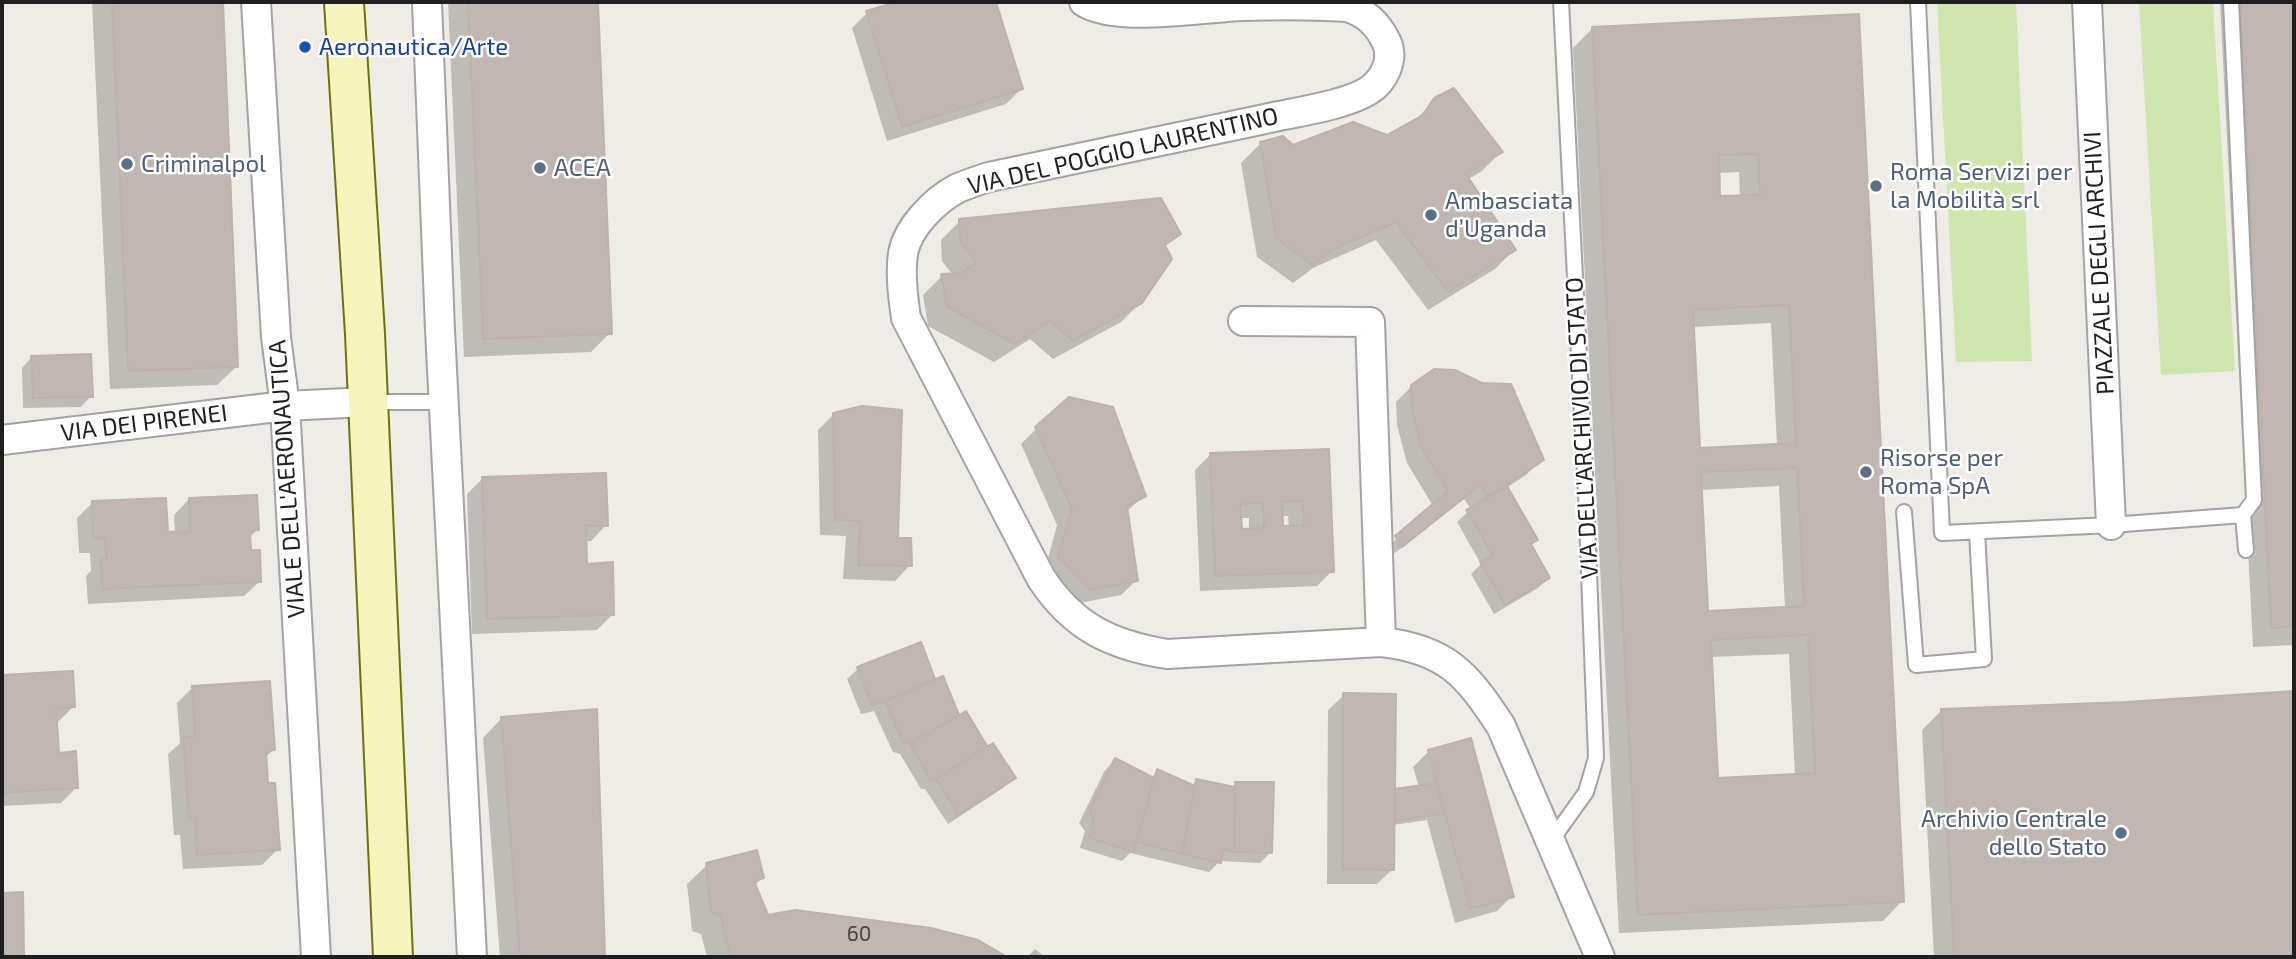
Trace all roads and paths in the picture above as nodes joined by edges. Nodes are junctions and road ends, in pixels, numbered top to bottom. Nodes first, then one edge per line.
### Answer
1 (256, 2) edge
2 (344, 2) edge
3 (427, 2) edge
4 (1084, 2) edge
5 (1561, 2) edge
6 (1917, 2) edge
7 (2087, 2) edge
8 (2231, 2) edge
9 (1243, 321) dead end
10 (367, 402) junction
11 (443, 402) junction
12 (285, 406) junction
13 (2, 440) edge
14 (1904, 512) dead end
15 (2243, 515) junction
16 (2111, 525) junction
17 (1977, 532) junction
18 (2246, 550) dead end
19 (1381, 642) junction
20 (1551, 841) junction
21 (316, 957) edge
22 (393, 957) edge
23 (472, 957) edge
24 (1600, 957) edge

1 - 12 street, VIALE DELL'AERONAUTICA
2 - 10 street
3 - 11 street
4 - 19 street, VIA DEL POGGIO LAURENTINO
5 - 20 lane, VIA DELL'ARCHIVIO DI STATO
6 - 17 lane
7 - 16 street, PIAZZALE DEGLI ARCHIVI
8 - 15 lane
9 - 19 street
10 - 11 lane
10 - 12 street, VIA DEI PIRENEI
10 - 22 street
11 - 23 street
12 - 13 street, VIA DEI PIRENEI
12 - 21 street, VIALE DELL'AERONAUTICA
14 - 17 lane
15 - 16 lane
15 - 18 lane
16 - 17 lane
19 - 20 street, VIA DEL POGGIO LAURENTINO
20 - 24 street, VIA DEL POGGIO LAURENTINO

